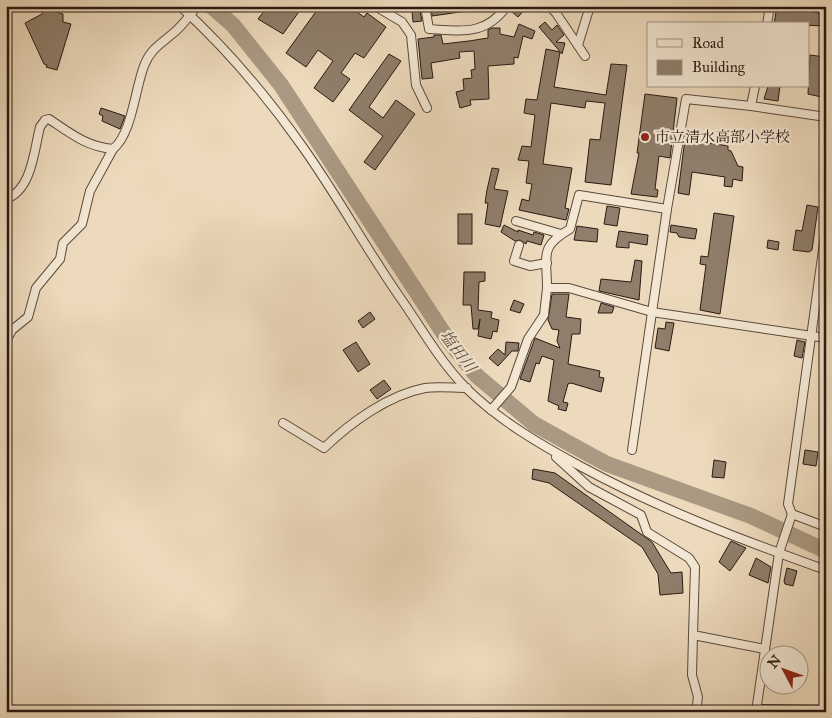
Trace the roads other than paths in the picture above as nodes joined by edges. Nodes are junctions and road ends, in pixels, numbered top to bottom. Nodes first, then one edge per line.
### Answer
1 (180, 6) edge
2 (375, 6) edge
3 (425, 6) edge
4 (507, 6) edge
5 (549, 6) edge
6 (590, 6) edge
7 (770, 6) edge
8 (193, 10) edge
9 (767, 22) edge
10 (578, 45) junction
11 (585, 56) dead end
12 (755, 88) edge
13 (751, 106) junction
14 (427, 108) dead end
15 (826, 117) edge
16 (113, 149) junction
17 (6, 199) edge
18 (667, 209) junction
19 (516, 222) dead end
20 (826, 228) edge
21 (561, 234) junction
22 (520, 245) dead end
23 (547, 263) junction
24 (547, 288) junction
25 (652, 312) junction
26 (810, 336) junction
27 (826, 338) edge
28 (6, 341) edge
29 (467, 388) junction
30 (493, 408) junction
31 (283, 423) dead end
32 (546, 448) junction
33 (632, 450) dead end
34 (791, 518) junction
35 (826, 528) edge
36 (779, 552) junction
37 (826, 570) edge
38 (693, 635) junction
39 (765, 646) edge
40 (760, 648) edge
41 (760, 683) edge
42 (756, 710) edge
43 (826, 710) edge
44 (696, 712) edge

1 - 8 street
2 - 14 street
3 - 4 street
5 - 10 street
6 - 10 street
7 - 9 street
8 - 16 street
8 - 29 street
10 - 11 street
12 - 13 street
13 - 15 street
13 - 18 street
16 - 17 street
16 - 28 street
18 - 21 street
18 - 25 street
19 - 21 street
20 - 26 street
21 - 23 street
22 - 23 street
23 - 24 street
24 - 25 street
24 - 30 street
25 - 26 street
25 - 33 street
26 - 27 street
26 - 34 street
29 - 30 street
29 - 31 street
30 - 32 street
32 - 36 street
32 - 38 street
34 - 35 street
34 - 36 street
36 - 37 street
36 - 39 street
38 - 40 street
38 - 44 street
41 - 42 street
42 - 43 street

